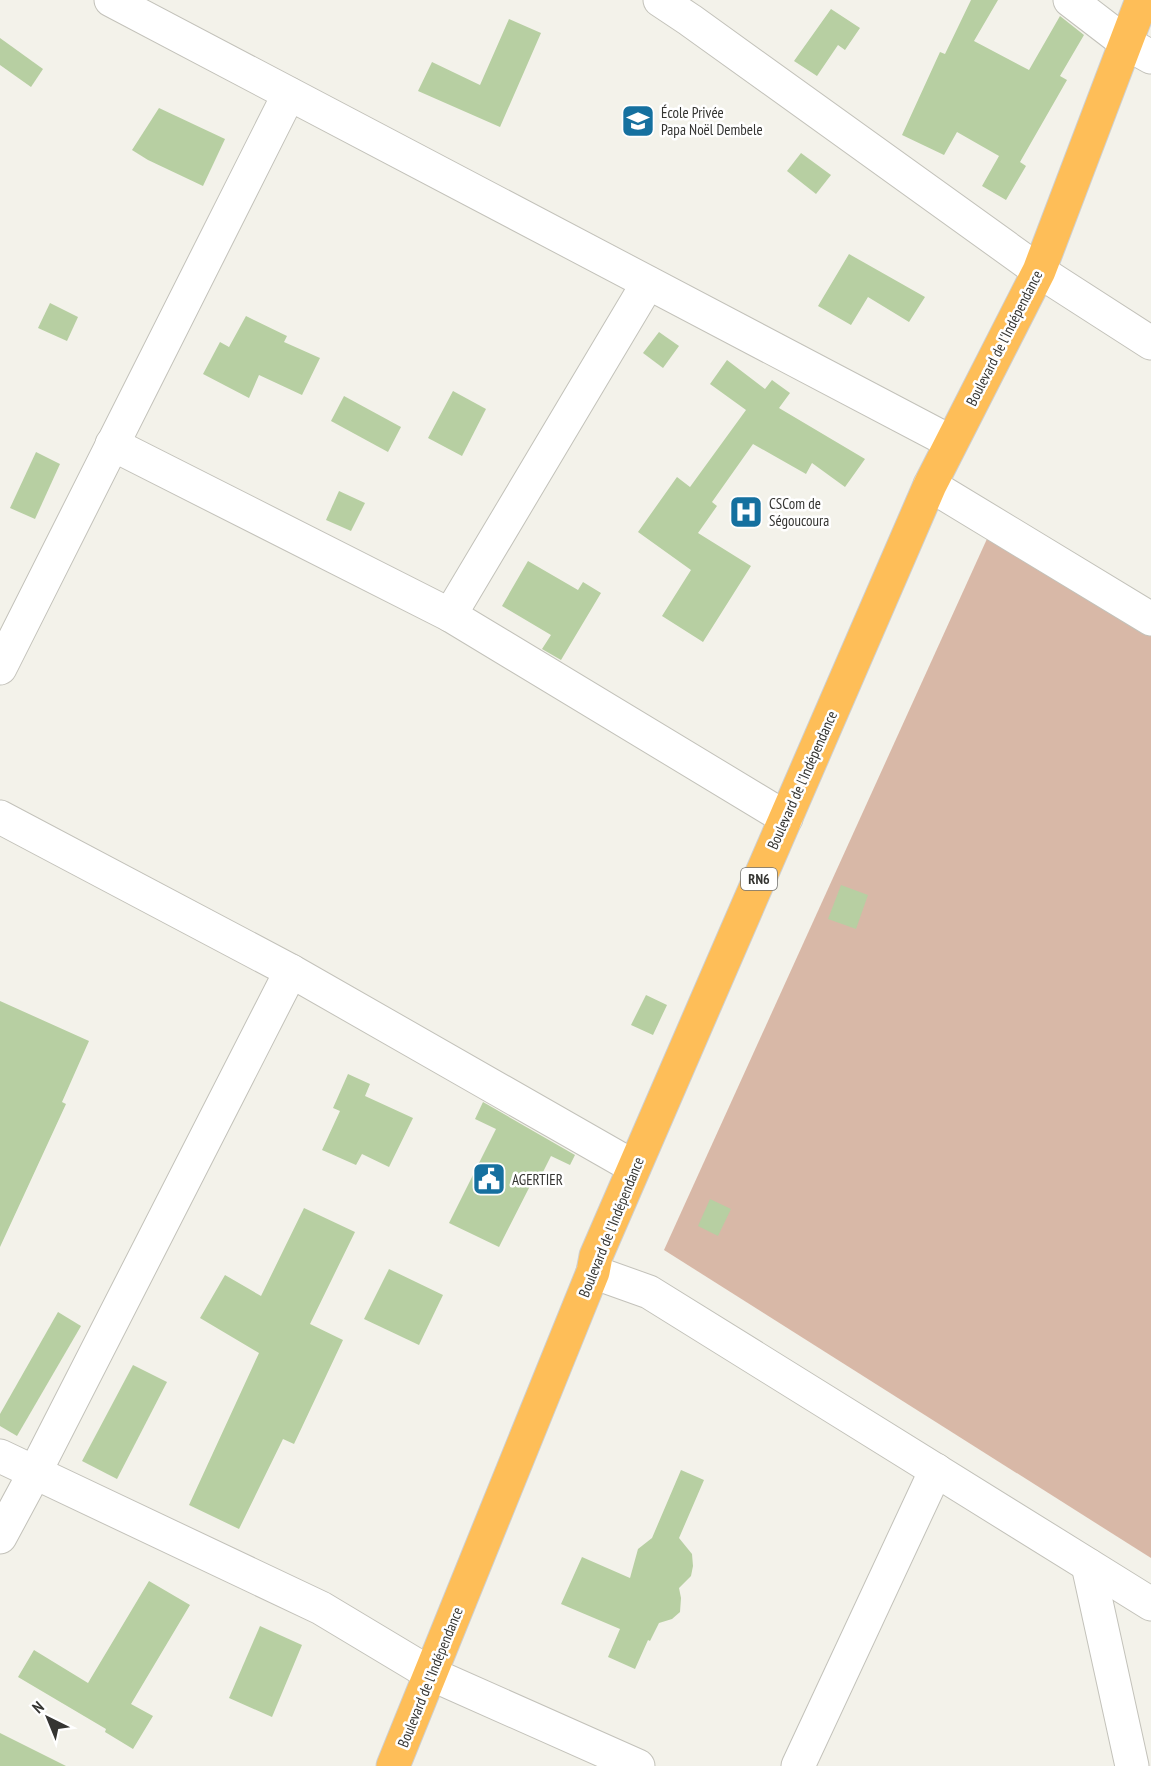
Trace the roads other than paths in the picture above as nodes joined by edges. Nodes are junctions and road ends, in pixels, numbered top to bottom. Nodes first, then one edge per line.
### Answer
1 (111, 0) edge
2 (660, 0) edge
3 (1070, 0) edge
4 (1142, 0) edge
5 (698, 10) edge
6 (1138, 50) edge
7 (290, 94) junction
8 (1039, 272) junction
9 (648, 283) junction
10 (1151, 343) edge
11 (951, 442) junction
12 (112, 444) junction
13 (930, 486) junction
14 (450, 615) junction
15 (1151, 620) edge
16 (0, 668) edge
17 (0, 817) edge
18 (786, 818) junction
19 (291, 971) junction
20 (634, 1167) junction
21 (593, 1272) junction
22 (0, 1456) edge
23 (936, 1470) junction
24 (35, 1472) junction
25 (0, 1537) edge
26 (1088, 1565) junction
27 (1151, 1604) edge
28 (431, 1674) junction
29 (393, 1766) edge
30 (638, 1766) edge
31 (798, 1766) edge
32 (1132, 1766) edge

1 - 7 street
2 - 5 street
3 - 6 street
4 - 6 highway, Boulevard de l'Indépendance / RN6
5 - 8 street
6 - 8 highway, Boulevard de l'Indépendance / RN6
7 - 9 street
7 - 12 street
8 - 10 street
8 - 11 highway, Boulevard de l'Indépendance / RN6
9 - 11 street
9 - 14 street
11 - 13 highway, Boulevard de l'Indépendance / RN6
12 - 14 street
12 - 16 street
13 - 15 street
13 - 18 highway, Boulevard de l'Indépendance / RN6
14 - 18 street
17 - 19 street
18 - 20 highway, Boulevard de l'Indépendance / RN6
19 - 20 street
19 - 24 street
20 - 21 highway, Boulevard de l'Indépendance / RN6
21 - 23 street
21 - 28 highway, Boulevard de l'Indépendance / RN6
22 - 24 street
23 - 26 street
23 - 31 street
24 - 25 street
24 - 28 street
26 - 27 street
26 - 32 street
28 - 29 highway, Boulevard de l'Indépendance / RN6
28 - 30 street

